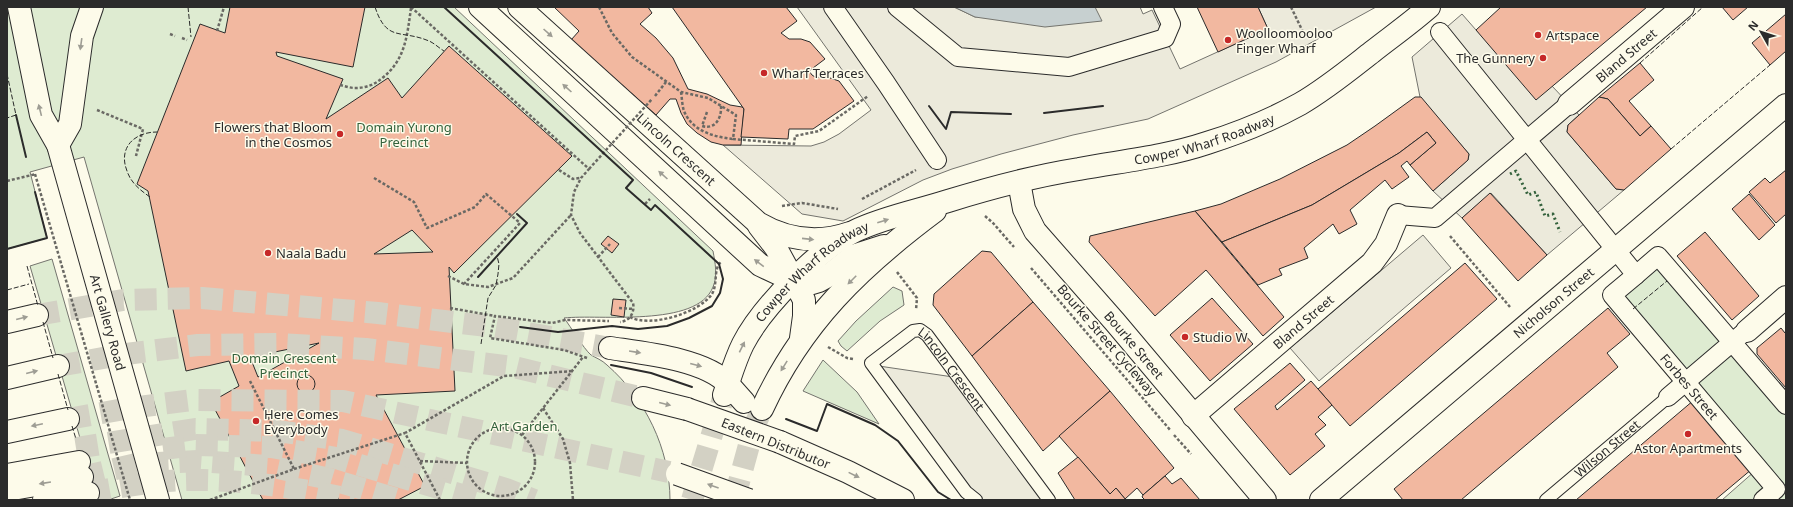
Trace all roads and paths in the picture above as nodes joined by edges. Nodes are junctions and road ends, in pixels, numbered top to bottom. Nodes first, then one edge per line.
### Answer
1 (19, 7) edge
2 (92, 7) edge
3 (224, 7) edge
4 (411, 7) edge
5 (480, 7) edge
6 (599, 7) edge
7 (833, 7) edge
8 (897, 7) edge
9 (1163, 7) edge
10 (1291, 7) edge
11 (1683, 7) edge
12 (1424, 9) edge
13 (525, 12) edge
14 (217, 31) dead end
15 (1440, 32) dead end
16 (170, 34) dead end
17 (1304, 34) dead end
18 (175, 36) dead end
19 (182, 38) dead end
20 (512, 38) junction
21 (187, 40) dead end
22 (666, 82) junction
23 (340, 85) dead end
24 (681, 92) junction
25 (856, 104) dead end
26 (1569, 104) joint
27 (721, 105) junction
28 (1786, 105) edge
29 (94, 109) dead end
30 (707, 112) dead end
31 (733, 139) junction
32 (1527, 140) junction
33 (58, 144) junction
34 (136, 156) dead end
35 (937, 160) joint
36 (589, 169) junction
37 (559, 170) dead end
38 (40, 172) dead end
39 (35, 174) junction
40 (374, 178) dead end
41 (581, 178) junction
42 (7, 181) edge
43 (1019, 182) junction
44 (971, 195) junction
45 (947, 202) junction
46 (855, 203) dead end
47 (778, 206) dead end
48 (841, 210) dead end
49 (571, 215) junction
50 (1398, 215) joint
51 (1435, 218) junction
52 (758, 223) junction
53 (855, 231) junction
54 (894, 241) junction
55 (610, 244) dead end
56 (1615, 250) junction
57 (1017, 252) dead end
58 (598, 257) junction
59 (719, 264) dead end
60 (1028, 264) dead end
61 (894, 267) dead end
62 (1636, 275) junction
63 (448, 276) dead end
64 (794, 281) junction
65 (464, 284) junction
66 (1786, 297) edge
67 (450, 308) dead end
68 (618, 308) dead end
69 (634, 309) junction
70 (38, 315) tunnel mouth
71 (495, 316) junction
72 (630, 317) junction
73 (7, 322) edge
74 (1526, 326) junction
75 (915, 331) junction
76 (1740, 336) junction
77 (800, 342) junction
78 (823, 344) dead end
79 (610, 348) tunnel mouth
80 (583, 357) junction
81 (589, 359) dead end
82 (871, 363) junction
83 (58, 366) tunnel mouth
84 (573, 371) junction
85 (7, 378) edge
86 (250, 381) dead end
87 (1684, 383) junction
88 (740, 397) junction
89 (1668, 397) joint
90 (643, 398) tunnel mouth
91 (1786, 406) edge
92 (543, 408) junction
93 (1193, 416) junction
94 (68, 419) tunnel mouth
95 (7, 432) edge
96 (405, 433) junction
97 (522, 435) junction
98 (1194, 458) dead end
99 (7, 461) edge
100 (420, 461) junction
101 (467, 463) junction
102 (294, 469) junction
103 (81, 470) junction
104 (673, 473) tunnel mouth
105 (7, 475) edge
106 (7, 490) edge
107 (1775, 490) edge
108 (44, 500) edge
109 (130, 500) edge
110 (158, 500) edge
111 (210, 500) edge
112 (440, 500) edge
113 (573, 500) edge
114 (749, 500) edge
115 (903, 500) edge
116 (976, 500) edge
117 (1049, 500) edge
118 (1265, 500) edge
119 (1321, 500) edge
120 (1546, 500) edge

33 -> 1 main road, Art Gallery Road
2 -> 33 main road
3 - 14 path
4 - 23 path
4 - 36 path
5 - 20 main road
6 - 22 path
7 - 35 street
8 - 9 street
10 - 17 path
11 - 26 main road, Bland Street
12 - 43 main road, Cowper Wharf Roadway
13 - 20 main road
13 -> 52 main road, Lincoln Crescent
15 - 32 street
16 - 18 path
19 - 21 path
64 -> 20 main road
22 - 24 path
22 - 36 path, bridge
24 - 27 path
24 - 31 path
25 - 31 path
26 - 32 street
27 - 30 path
27 - 31 path
28 - 56 main road, Nicholson Street
29 - 34 path
32 - 51 street
32 - 56 street
33 - 110 main road, Art Gallery Road
35 - 46 path
36 - 41 path
37 - 41 path
38 - 39 path
39 - 42 path
39 - 109 path
40 - 65 path
41 - 49 path
43 - 44 main road, Cowper Wharf Roadway
43 - 93 main road, Bourke Street
44 - 45 main road, Cowper Wharf Roadway
44 - 57 path
53 -> 45 main road, Cowper Wharf Roadway
45 - 54 main road, Cowper Wharf Roadway
47 - 48 path
49 - 58 path
49 - 65 path
50 - 51 street
50 - 93 main road, Bland Street
51 - 74 path
52 -> 53 main road, Lincoln Crescent
52 - 64 main road
53 - 64 main road, Cowper Wharf Roadway
54 - 64 main road
54 -> 77 main road, Cowper Wharf Roadway
55 - 58 path
56 - 62 street
56 - 74 main road, Nicholson Street
58 - 69 path
59 - 72 path
60 - 98 path, Bourke Street Cycleway
61 - 75 path
62 - 76 street, Forbes Street
62 - 87 street, Forbes Street
63 - 65 path
64 - 77 main road
88 -> 64 main road, Cowper Wharf Roadway
66 - 76 main road
67 - 71 path
68 - 69 path
69 - 72 path
73 -> 70 main road
71 - 72 path
71 - 80 path
74 - 119 main road, Nicholson Street
75 - 82 lane, Lincoln Crescent
75 - 117 lane, Lincoln Crescent
76 - 87 street
76 - 91 street, Forbes Street
77 -> 88 main road, Cowper Wharf Roadway
78 - 82 path
79 -> 88 main road
80 - 81 path
80 - 84 path
82 - 116 lane
85 -> 83 main road
84 - 92 path
84 - 96 path
86 - 102 path
87 - 89 street
87 - 107 street, Forbes Street
89 - 120 lane, Wilson Street
90 -> 115 main road, Eastern Distributor, bridge
92 - 97 path
92 - 113 path
93 - 118 main road, Bourke Street
94 -> 95 main road
96 - 100 path
96 - 102 path
97 - 101 path
97 - 101 path
99 - 103 main road
100 - 101 path
100 - 112 path
102 - 111 path
103 - 105 main road
103 -> 106 main road
103 - 108 main road
114 -> 104 main road, bridge

